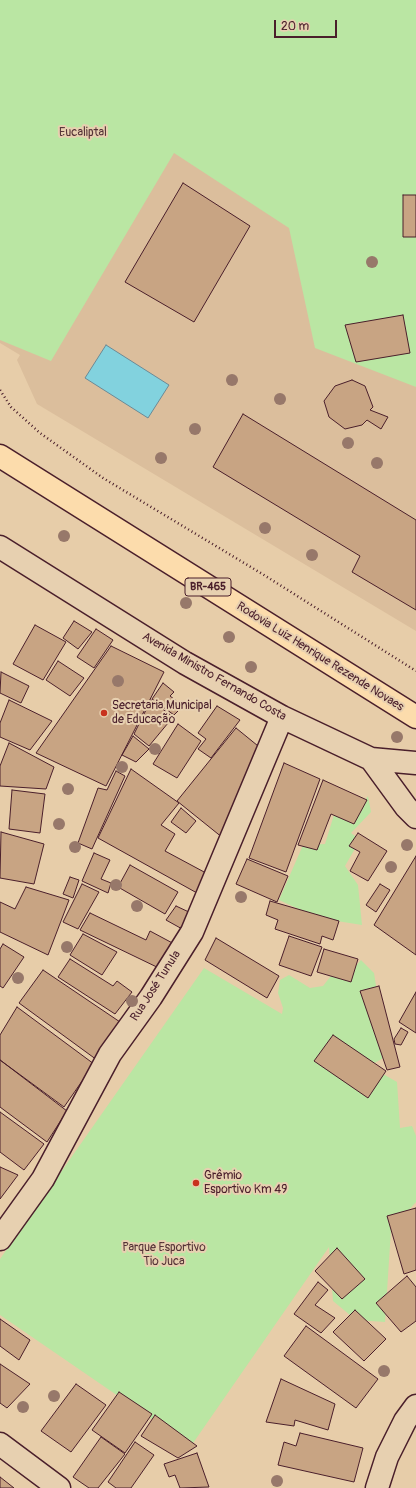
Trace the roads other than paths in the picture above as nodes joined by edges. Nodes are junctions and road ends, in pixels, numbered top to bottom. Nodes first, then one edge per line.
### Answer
1 (0, 456) edge
2 (0, 547) edge
3 (282, 717) junction
4 (416, 717) edge
5 (371, 759) junction
6 (416, 763) edge
7 (416, 817) edge
8 (0, 1239) edge
9 (416, 1406) edge
10 (0, 1444) edge
11 (59, 1488) edge
12 (377, 1488) edge

1 - 4 highway, Rodovia Luiz Henrique Rezende Novaes / BR-465
2 - 3 street, Avenida Ministro Fernando Costa
3 - 5 street, Avenida Ministro Fernando Costa
3 - 8 street, Rua José Tunula
5 - 6 street
5 - 7 street, Avenida Ministro Fernando Costa
9 - 12 street
10 - 11 street

